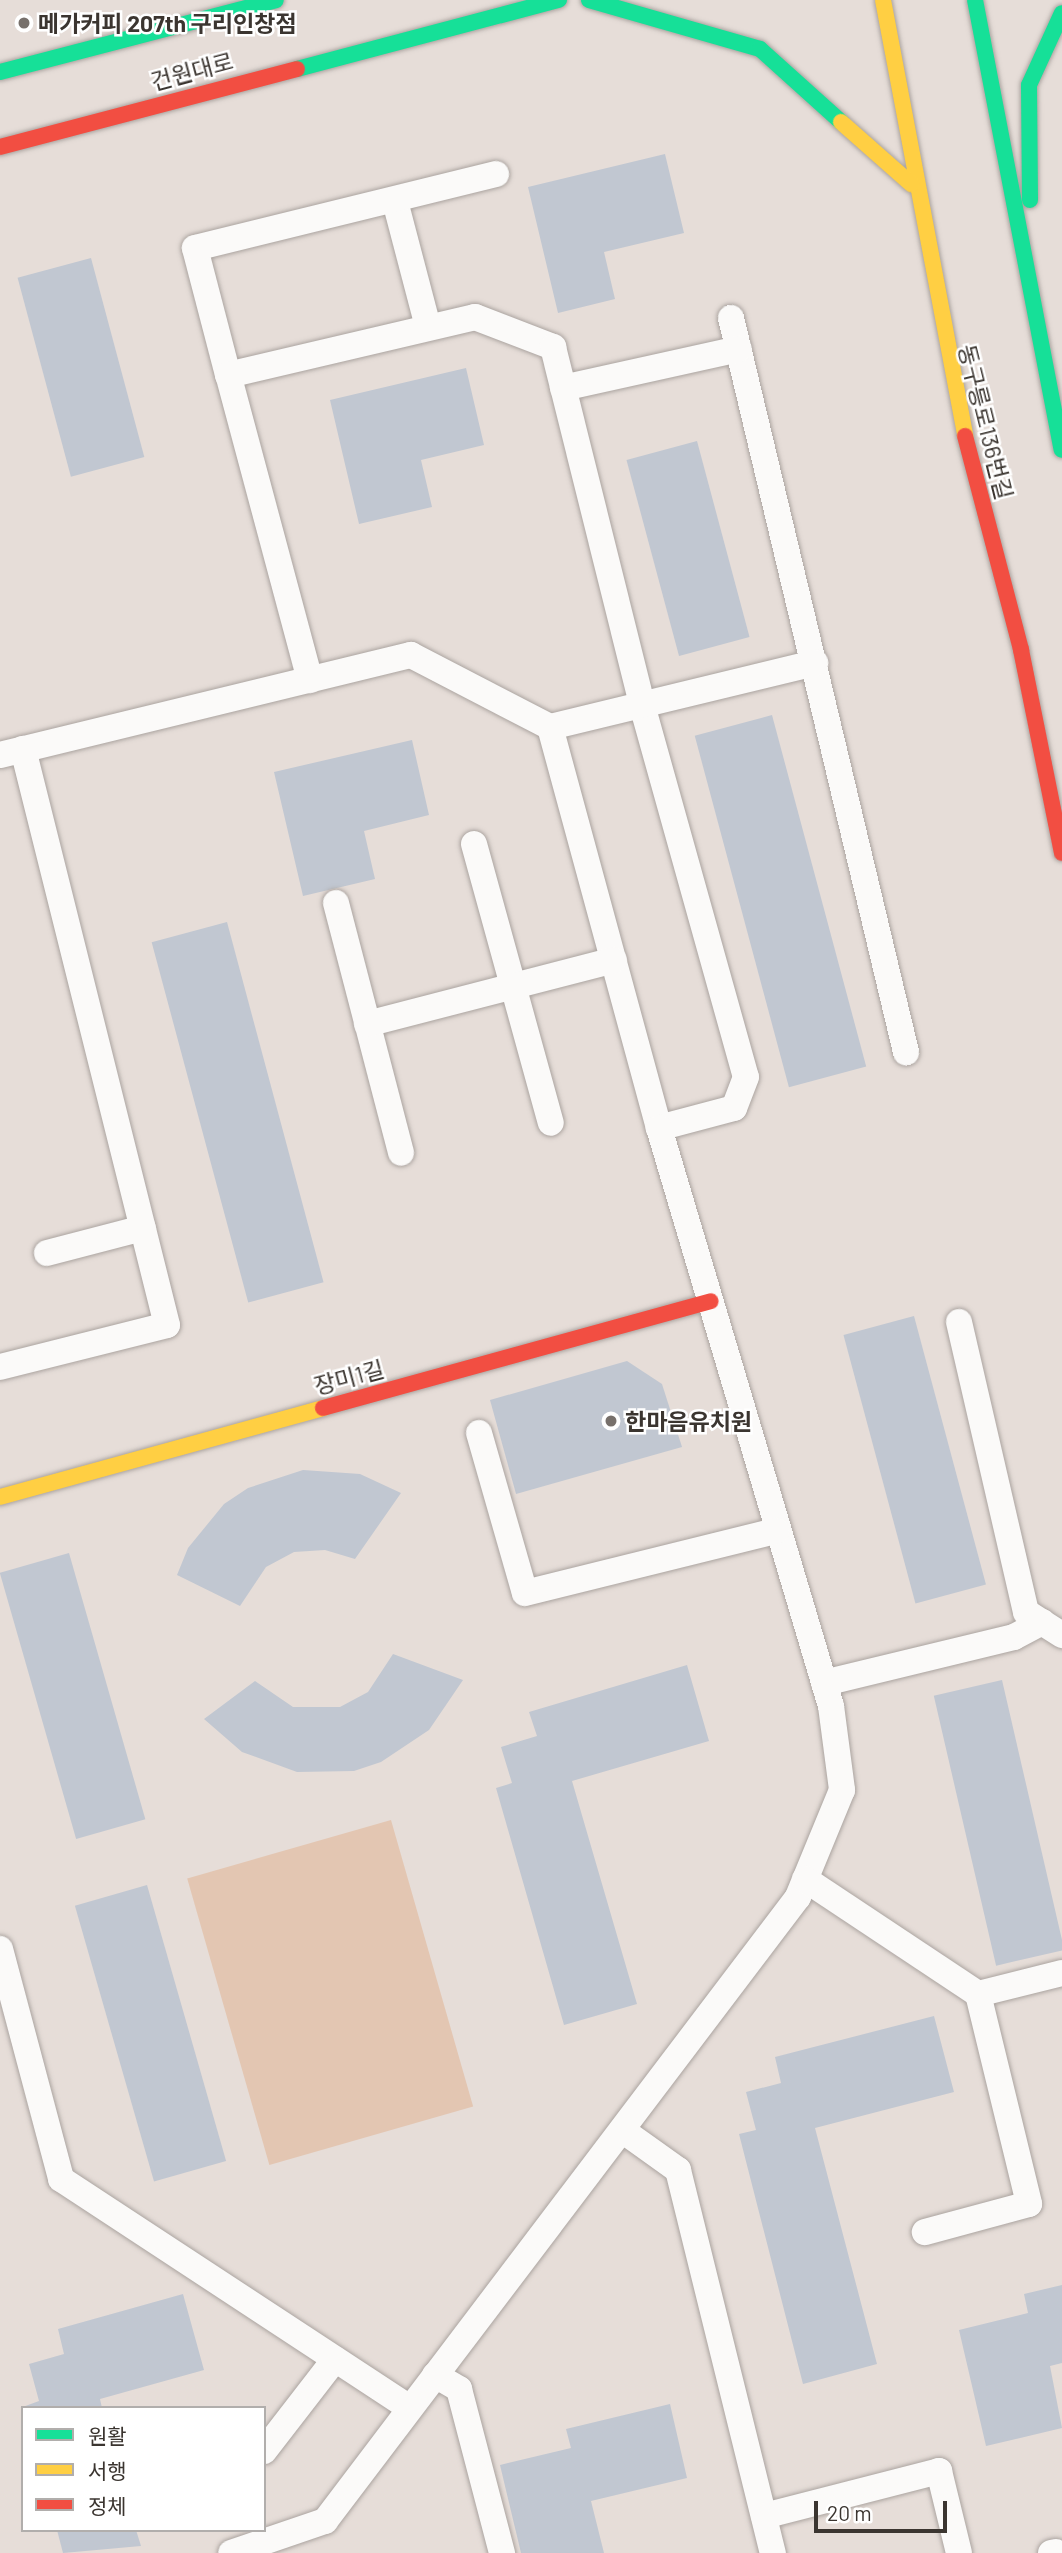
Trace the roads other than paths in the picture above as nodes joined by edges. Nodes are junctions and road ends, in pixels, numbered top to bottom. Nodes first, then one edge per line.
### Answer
1 (276, 0) edge
2 (559, 0) edge
3 (589, 0) edge
4 (883, 0) edge
5 (975, 0) edge
6 (1062, 13) edge
7 (0, 72) edge
8 (0, 147) edge
9 (496, 174) dead end
10 (911, 184) junction
11 (395, 201) junction
12 (1031, 310) junction
13 (731, 318) dead end
14 (428, 327) junction
15 (739, 349) junction
16 (228, 375) junction
17 (563, 388) junction
18 (1062, 450) edge
19 (815, 663) junction
20 (310, 680) junction
21 (642, 705) junction
22 (550, 727) junction
23 (12, 752) edge
24 (474, 844) dead end
25 (1062, 853) edge
26 (336, 903) dead end
27 (614, 960) junction
28 (513, 986) junction
29 (367, 1024) junction
30 (906, 1052) dead end
31 (551, 1123) dead end
32 (659, 1128) junction
33 (401, 1153) dead end
34 (143, 1228) junction
35 (47, 1253) dead end
36 (711, 1301) junction
37 (958, 1322) dead end
38 (0, 1367) edge
39 (480, 1433) dead end
40 (0, 1497) edge
41 (776, 1531) junction
42 (1052, 1628) edge
43 (824, 1683) junction
44 (805, 1879) junction
45 (0, 1949) edge
46 (1062, 1973) edge
47 (978, 1994) junction
48 (622, 2130) junction
49 (925, 2232) dead end
50 (335, 2359) junction
51 (435, 2375) junction
52 (410, 2408) junction
53 (266, 2448) edge
54 (764, 2516) junction
55 (231, 2553) edge
56 (502, 2553) edge
57 (772, 2553) edge
58 (958, 2553) edge

1 - 7 street, 건원대로
2 - 8 street, 건원대로
3 - 10 street
4 - 10 street, 동구릉로136번길
5 - 12 street
6 - 12 street
9 - 11 lane
10 - 25 street, 동구릉로136번길
11 - 14 lane
11 - 16 lane
12 - 18 street
13 - 15 lane
14 - 16 lane
14 - 17 lane
15 - 17 lane
15 - 19 lane
16 - 20 lane
17 - 21 lane
19 - 21 lane
19 - 30 lane
20 - 22 lane
20 - 23 lane
21 - 22 lane
21 - 32 lane
22 - 27 lane
23 - 34 lane
24 - 28 lane
26 - 29 lane
27 - 28 lane
27 - 32 lane
28 - 29 lane
28 - 31 lane
29 - 33 lane
32 - 36 lane
34 - 35 lane
34 - 38 lane
36 - 40 street, 장미1길
36 - 41 lane
37 - 42 lane
39 - 41 lane
41 - 43 lane
42 - 43 lane
43 - 44 lane
44 - 47 lane
44 - 48 lane
45 - 50 lane
46 - 47 lane
47 - 49 lane
48 - 51 lane
48 - 54 lane
50 - 52 lane
50 - 53 lane
51 - 52 lane
51 - 56 lane
52 - 55 lane
54 - 57 lane
54 - 58 lane

